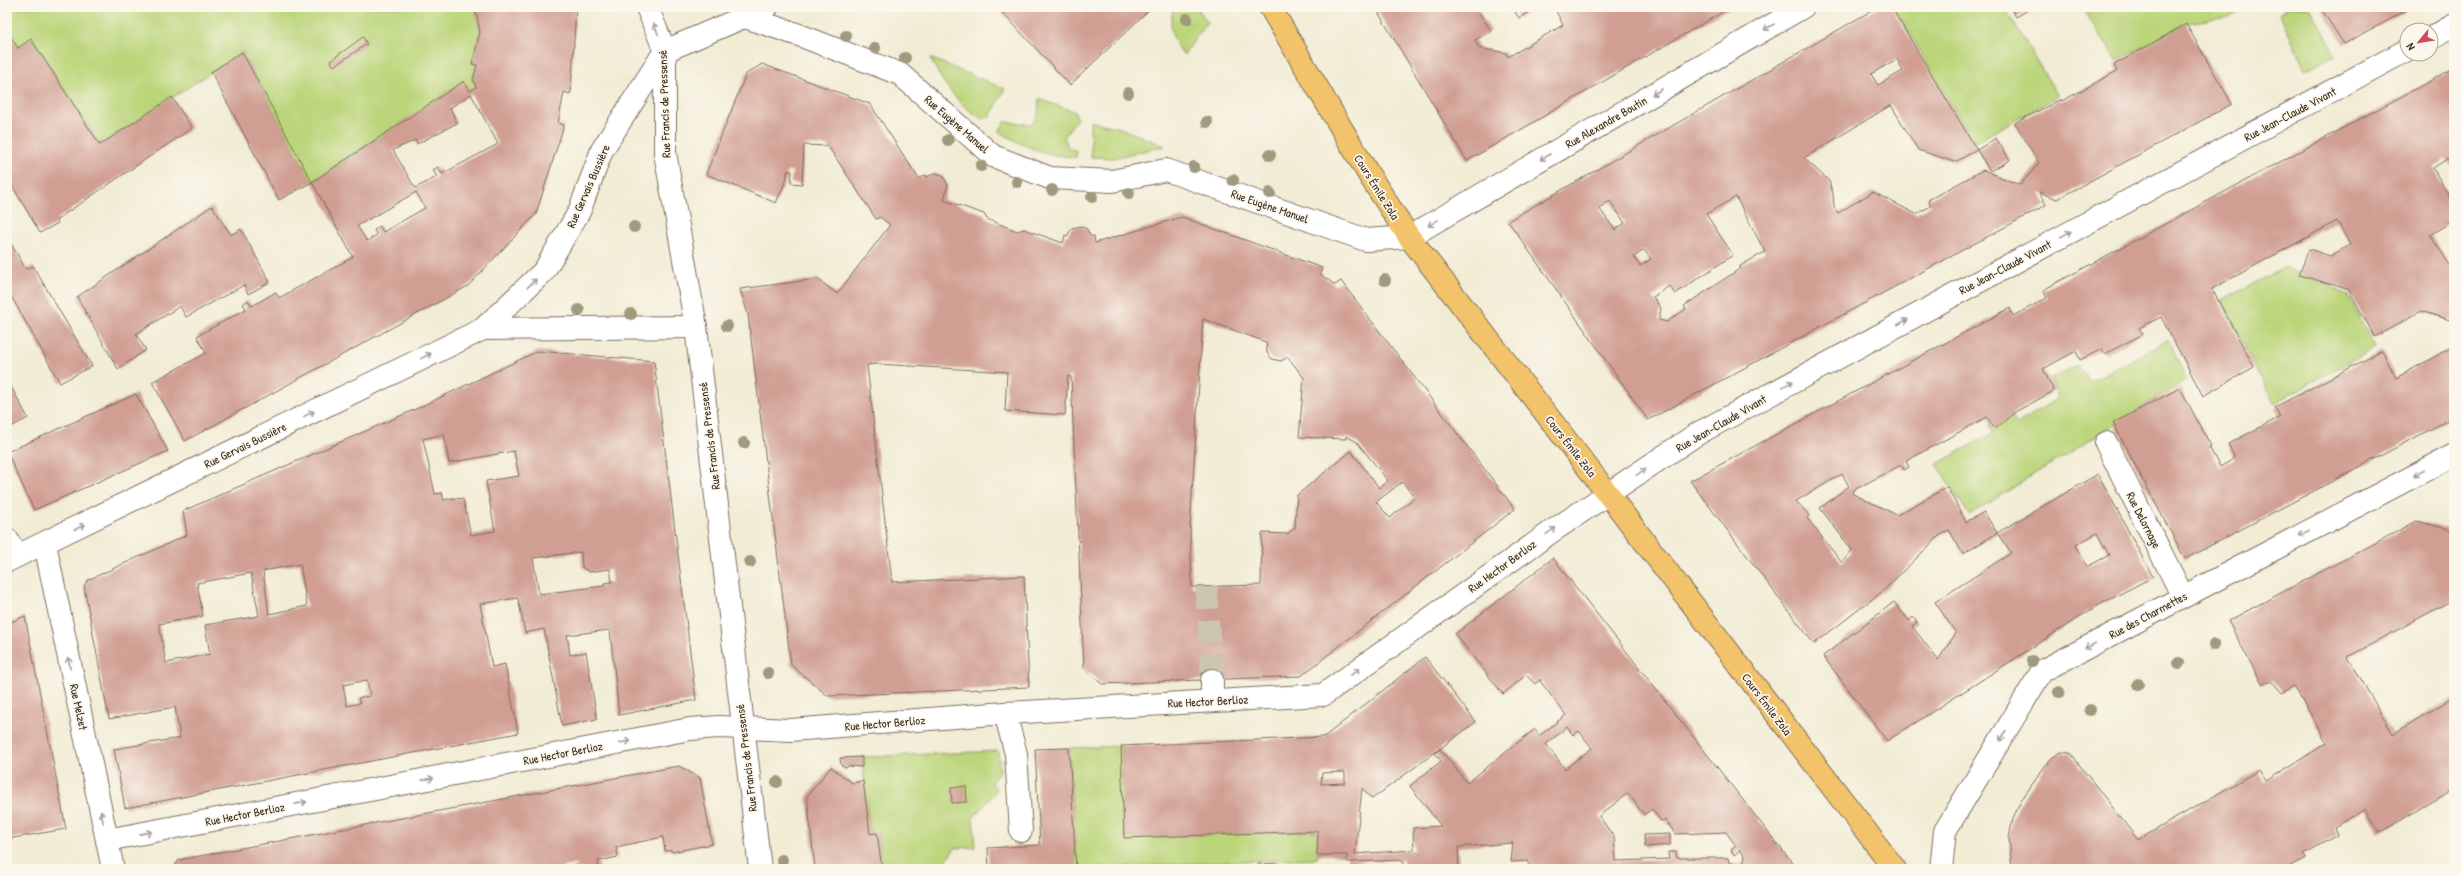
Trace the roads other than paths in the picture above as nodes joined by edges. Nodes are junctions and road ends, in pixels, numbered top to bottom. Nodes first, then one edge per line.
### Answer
1 (647, 7) edge
2 (767, 7) edge
3 (1270, 7) edge
4 (1803, 7) edge
5 (745, 17) junction
6 (2454, 25) edge
7 (2439, 33) edge
8 (665, 51) junction
9 (2399, 54) edge
10 (1409, 237) junction
11 (696, 327) junction
12 (483, 329) junction
13 (2106, 443) dead end
14 (2454, 455) edge
15 (1608, 494) junction
16 (45, 544) junction
17 (10, 552) edge
18 (2183, 597) junction
19 (1212, 680) tunnel mouth
20 (1212, 701) junction
21 (1006, 713) junction
22 (743, 728) junction
23 (1021, 832) dead end
24 (107, 840) junction
25 (113, 869) edge
26 (760, 869) edge
27 (1895, 869) edge
28 (1941, 869) edge

8 -> 1 street, Rue Francis de Pressensé
2 - 5 street
3 - 10 main road, Cours Émile Zola
4 -> 10 street, Rue Alexandre Boutin
5 - 8 street
5 - 10 street, Rue Eugène Manuel
6 - 7 street
8 - 11 street, Rue Francis de Pressensé
12 -> 8 street, Rue Gervais Bussière
15 -> 9 street, Rue Jean-Claude Vivant
10 - 15 main road, Cours Émile Zola
11 - 12 street, Rue Gervais Bussière
11 - 22 street, Rue Francis de Pressensé
16 -> 12 street, Rue Gervais Bussière
13 - 18 street, Rue Delornage
14 -> 18 street, Rue des Charmettes
20 -> 15 street, Rue Hector Berlioz
15 - 27 main road, Cours Émile Zola
16 - 17 street, Rue Gervais Bussière
24 -> 16 street, Rue Melzet
18 -> 28 street, Rue des Charmettes
19 - 20 street
20 - 21 street, Rue Hector Berlioz
21 - 22 street, Rue Hector Berlioz
21 - 23 street
24 -> 22 street, Rue Hector Berlioz
22 - 26 street, Rue Francis de Pressensé
24 - 25 street, Rue Melzet

